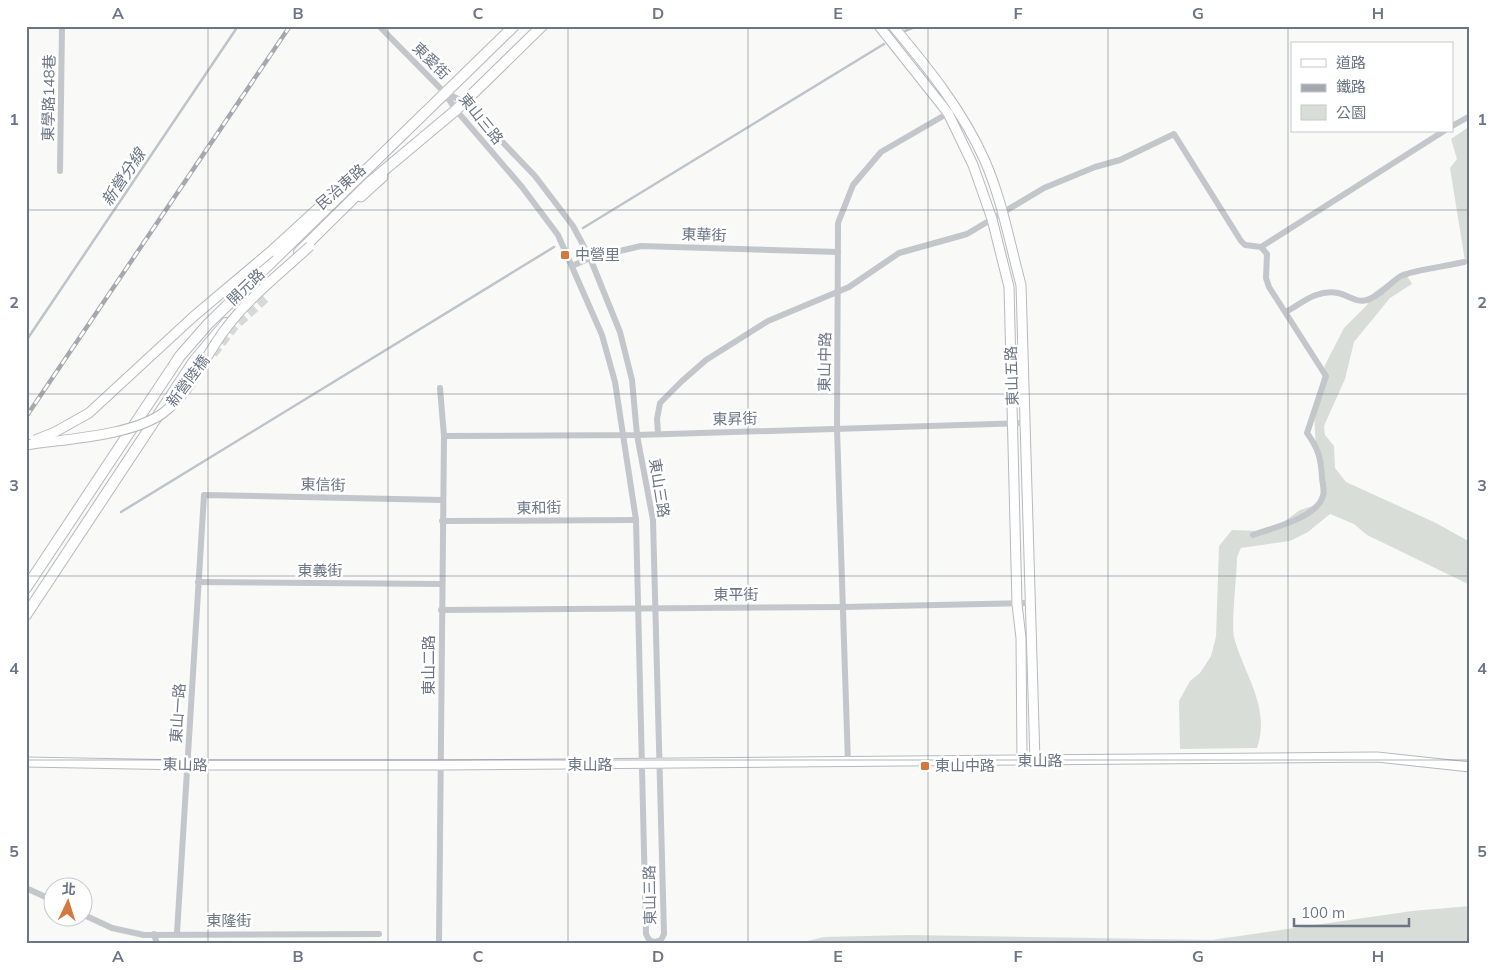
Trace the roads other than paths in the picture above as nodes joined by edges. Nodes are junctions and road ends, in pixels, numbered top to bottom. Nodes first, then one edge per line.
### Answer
1 (62, 26) edge
2 (379, 26) edge
3 (514, 26) edge
4 (542, 26) edge
5 (879, 26) edge
6 (893, 26) edge
7 (444, 92) junction
8 (464, 102) junction
9 (957, 108) junction
10 (456, 110) junction
11 (948, 113) junction
12 (1470, 116) edge
13 (414, 123) junction
14 (1454, 125) edge
15 (1442, 132) edge
16 (428, 134) junction
17 (60, 171) dead end
18 (1002, 212) junction
19 (992, 219) junction
20 (310, 246) joint
21 (1261, 247) junction
22 (270, 252) joint
23 (838, 252) junction
24 (590, 258) junction
25 (1464, 262) dead end
26 (572, 266) junction
27 (838, 291) junction
28 (1286, 312) junction
29 (174, 328) dead end
30 (165, 344) dead end
31 (440, 388) dead end
32 (1026, 423) junction
33 (1014, 424) junction
34 (837, 429) junction
35 (658, 433) junction
36 (623, 434) junction
37 (637, 435) junction
38 (444, 436) junction
39 (26, 444) edge
40 (204, 495) joint
41 (442, 500) junction
42 (636, 520) junction
43 (442, 521) junction
44 (1253, 535) dead end
45 (198, 582) junction
46 (442, 584) junction
47 (26, 588) edge
48 (1030, 603) junction
49 (1017, 604) junction
50 (844, 607) junction
51 (638, 608) junction
52 (654, 608) junction
53 (442, 610) junction
54 (26, 615) edge
55 (1022, 761) junction
56 (1035, 761) junction
57 (26, 762) edge
58 (848, 763) junction
59 (660, 764) junction
60 (187, 765) junction
61 (440, 765) junction
62 (643, 765) junction
63 (1470, 767) edge
64 (26, 888) edge
65 (42, 895) edge
66 (92, 919) edge
67 (176, 933) junction
68 (154, 934) junction
69 (380, 934) dead end
70 (439, 942) dead end
71 (157, 944) edge

1 - 17 street, 東學路148巷
2 - 7 street, 東愛街
3 - 7 main road, 開元路
4 - 8 main road, 開元路
5 - 11 street, 東山五路
6 - 9 street, 東山五路
7 - 8 street, 東山三路
7 - 10 street, 東山三路
7 - 13 main road, 開元路
8 - 10 main road, 開元路
8 - 24 street, 東山三路
9 - 11 street, 東山中路
9 - 18 street, 東山五路
10 - 16 main road, 開元路
10 - 26 street, 東山三路
11 - 19 street, 東山五路
11 - 23 street, 東山中路
12 - 14 street
13 - 22 street, 民治東路
13 - 47 main road, 開元路
15 - 21 street
16 - 20 street, 開元路
16 - 54 main road, 開元路
18 - 19 street
18 - 21 street
18 - 32 street, 東山五路
19 - 27 street
19 - 33 street, 東山五路
20 - 39 street, 新營陸橋, bridge
21 - 28 street
22 - 39 street, 新營陸橋, bridge
23 - 24 street, 東華街
23 - 27 street, 東山中路
24 - 26 street, 東華街
24 - 37 street, 東山三路
25 - 28 street
26 - 36 street, 東山三路
27 - 34 street, 東山中路
27 - 35 street
28 - 44 street
29 - 30 street
31 - 38 street, 東山二路
32 - 33 street, 東昇街
32 - 48 street, 東山五路
33 - 34 street, 東昇街
33 - 49 street, 東山五路
34 - 35 street, 東昇街
34 - 50 street, 東山中路
35 - 37 street, 東昇街
36 - 37 street, 東昇街
36 - 38 street, 東昇街
36 - 42 street, 東山三路
37 - 52 street, 東山三路
38 - 41 street, 東山二路
40 - 41 street, 東信街
40 - 45 street, 東山一路
41 - 43 street, 東山二路
42 - 43 street, 東和街
42 - 51 street, 東山三路
43 - 46 street, 東山二路
45 - 46 street, 東義街
45 - 60 street, 東山一路
46 - 53 street, 東山二路
48 - 49 street, 東平街
48 - 56 street, 東山五路
49 - 50 street, 東平街
49 - 55 street, 東山五路
50 - 52 street, 東平街
50 - 58 street, 東山中路
51 - 52 street, 東平街
51 - 53 street, 東平街
51 - 62 street, 東山三路
52 - 59 street, 東山三路
53 - 61 street, 東山二路
55 - 56 street, 東山路
55 - 58 street, 東山路
56 - 63 street, 東山路
57 - 60 street, 東山路
58 - 59 street, 東山路
59 - 62 street, 東山路
59 - 62 street, 東山三路
60 - 61 street, 東山路
60 - 67 street, 東山一路
61 - 62 street, 東山路
61 - 70 street, 東山二路
64 - 65 street
66 - 68 street, 東隆街
67 - 68 street, 東隆街
67 - 69 street, 東隆街
68 - 71 street

